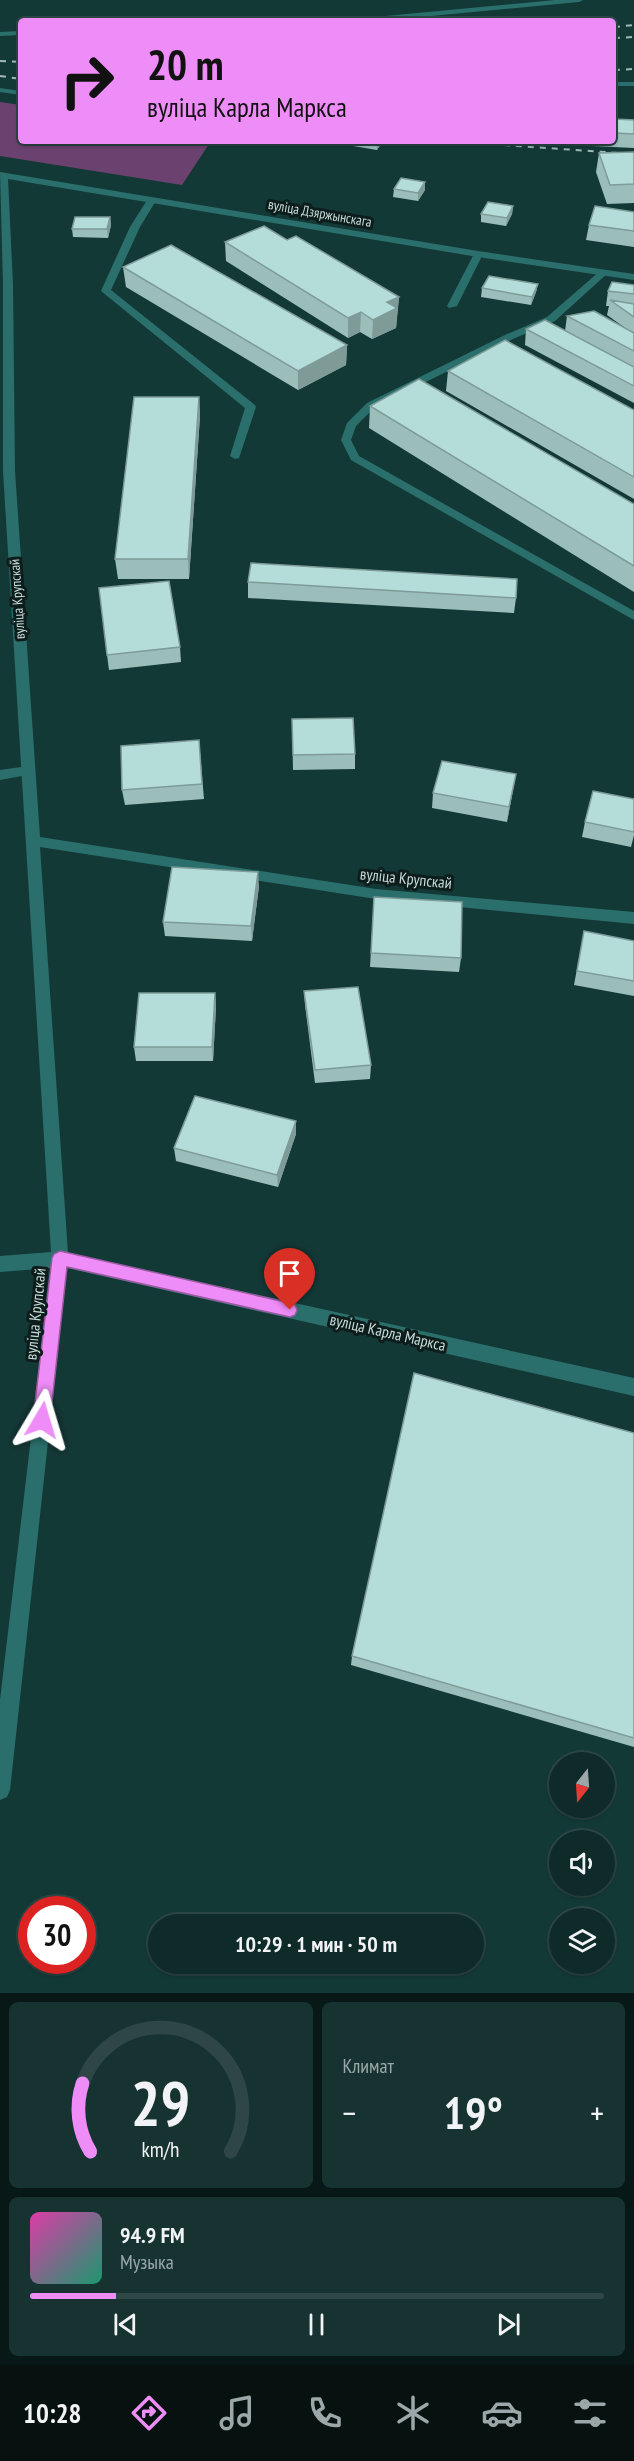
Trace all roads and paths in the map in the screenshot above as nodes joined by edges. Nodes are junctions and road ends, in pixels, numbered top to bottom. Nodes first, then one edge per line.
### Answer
1 (579, 0) edge
2 (386, 18) edge
3 (18, 33) edge
4 (0, 34) edge
5 (616, 84) edge
6 (634, 84) edge
7 (0, 90) edge
8 (18, 93) edge
9 (1, 176) edge
10 (152, 198) junction
11 (478, 254) junction
12 (603, 273) junction
13 (634, 277) edge
14 (4, 284) edge
15 (452, 306) dead end
16 (4, 389) edge
17 (235, 456) dead end
18 (5, 471) edge
19 (634, 616) edge
20 (28, 771) junction
21 (0, 775) edge
22 (33, 841) junction
23 (634, 918) edge
24 (60, 1258) junction
25 (0, 1264) edge
26 (634, 1387) edge
27 (0, 1790) edge

1 - 2 street
3 - 4 street
5 - 6 street
7 - 8 street
9 - 10 street, вуліца Дзяржынскага
9 - 14 street, вуліца Крупскай
10 - 11 street, вуліца Дзяржынскага
10 - 17 street
11 - 12 street, вуліца Дзяржынскага
11 - 15 street
12 - 13 street, вуліца Дзяржынскага
12 - 19 street
14 - 16 street, вуліца Крупскай
16 - 18 street, вуліца Крупскай
18 - 20 street, вуліца Крупскай
20 - 21 street
20 - 22 street, вуліца Крупскай
22 - 23 street, вуліца Крупскай
22 - 24 street, вуліца Крупскай
24 - 25 street, вуліца Карла Маркса
24 - 26 street, вуліца Карла Маркса
24 - 27 street, вуліца Крупскай

